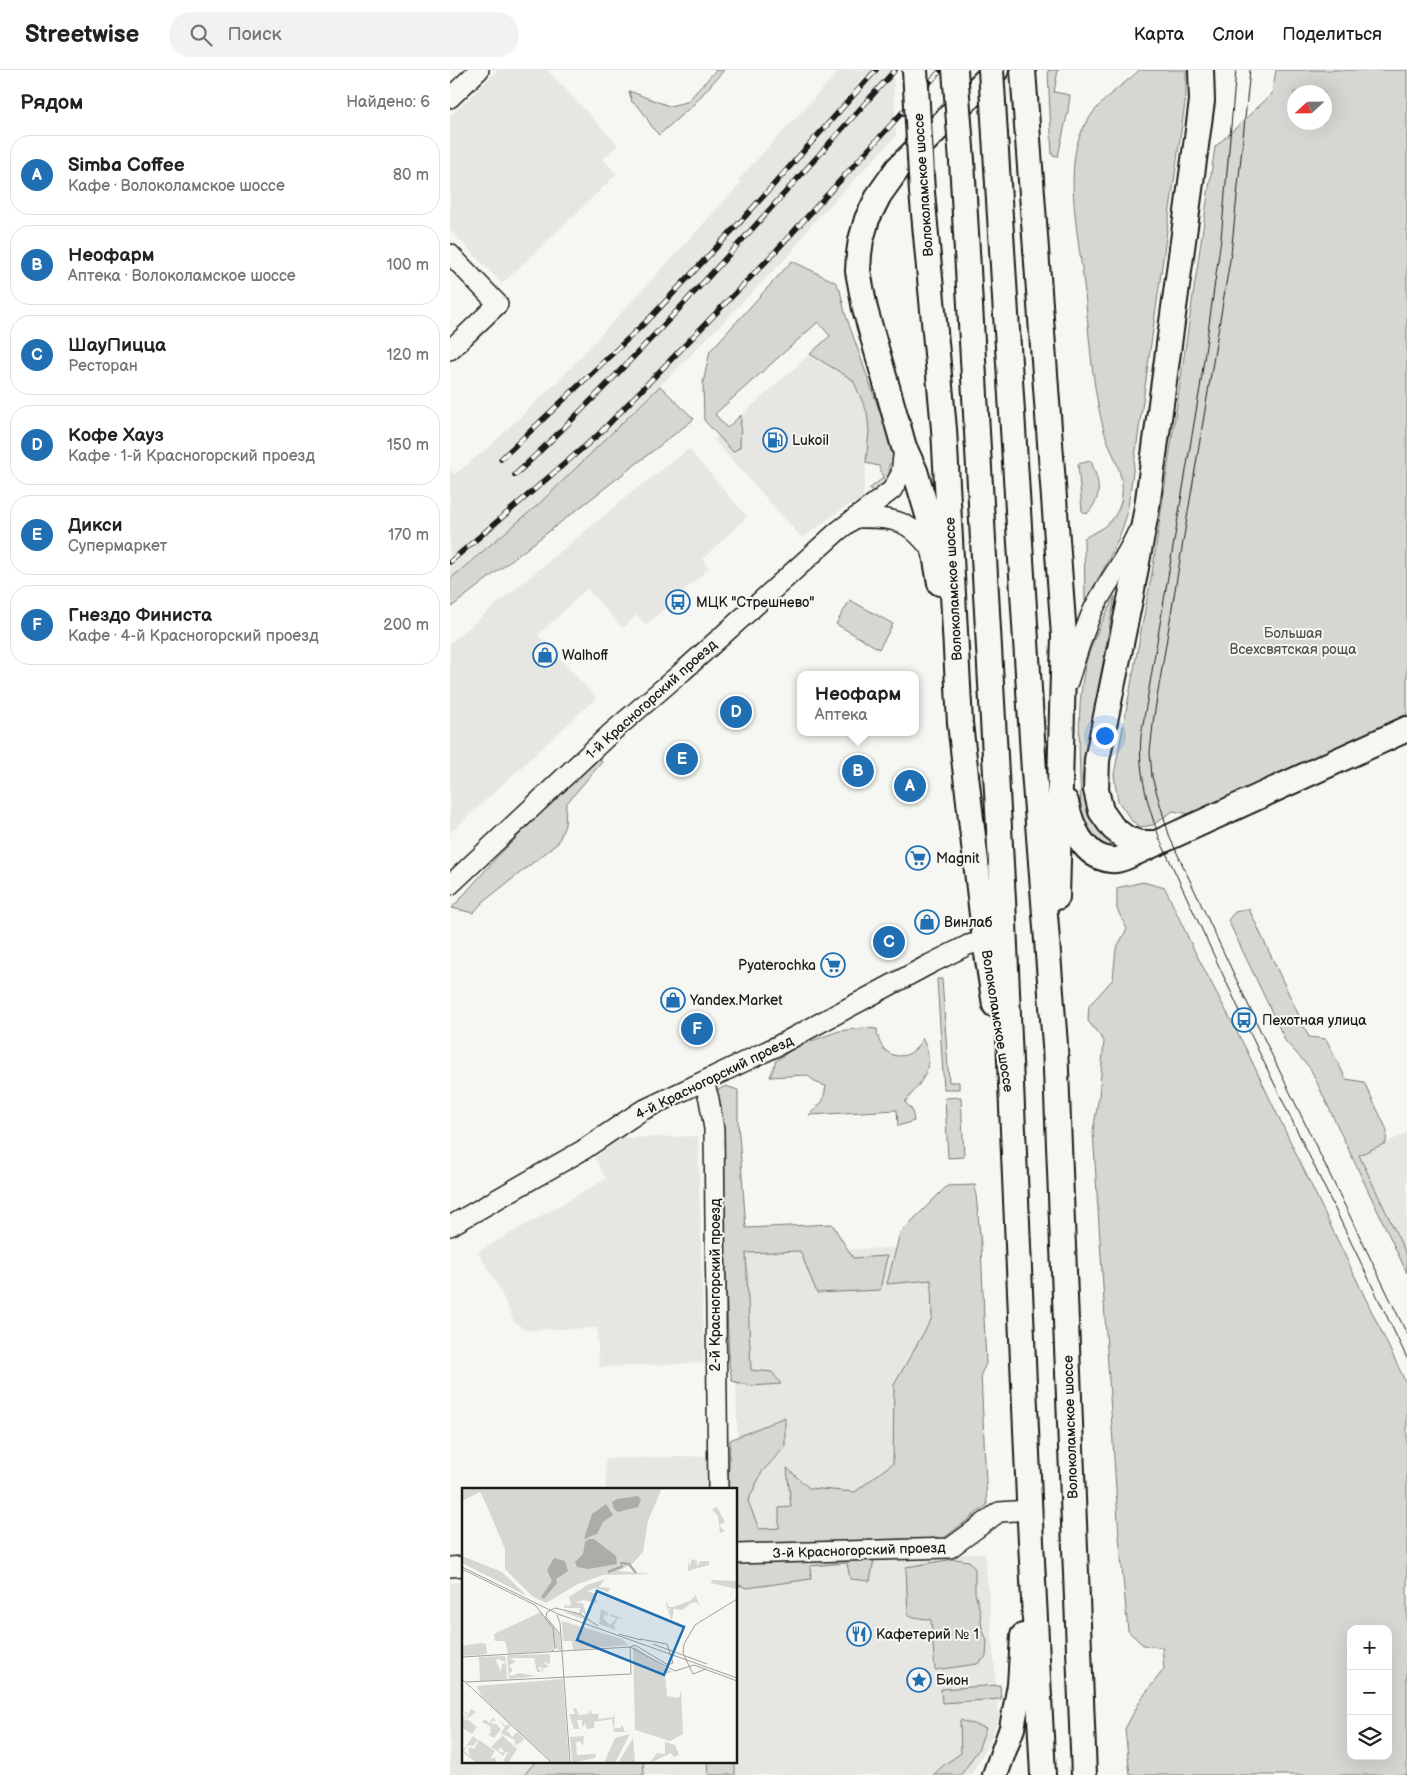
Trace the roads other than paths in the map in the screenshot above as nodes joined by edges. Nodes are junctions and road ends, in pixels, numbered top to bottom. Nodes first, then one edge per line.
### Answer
1 (479, 70) edge
2 (915, 70) edge
3 (955, 70) edge
4 (991, 70) edge
5 (996, 70) edge
6 (1023, 70) edge
7 (1201, 70) edge
8 (1213, 70) edge
9 (450, 98) edge
10 (1202, 101) junction
11 (450, 254) edge
12 (450, 350) edge
13 (904, 447) junction
14 (1147, 506) junction
15 (855, 518) junction
16 (936, 557) junction
17 (1063, 700) junction
18 (960, 723) junction
19 (1407, 729) edge
20 (1060, 775) junction
21 (1157, 843) junction
22 (450, 885) edge
23 (984, 941) junction
24 (1054, 1019) junction
25 (704, 1082) junction
26 (1012, 1105) junction
27 (450, 1226) edge
28 (718, 1488) edge
29 (1030, 1516) junction
30 (738, 1554) edge
31 (995, 1775) edge
32 (1043, 1775) edge
33 (1084, 1775) edge

1 - 9 street
2 - 18 main road, Волоколамское шоссе, bridge
3 - 26 main road, Волоколамское шоссе, bridge
4 - 24 main road, Волоколамское шоссе, bridge
5 - 13 main road
6 - 17 main road, Волоколамское шоссе
7 - 10 main road
8 - 10 street
10 - 14 main road
11 - 12 street
13 - 15 street, 1-й Красногорский проезд
13 - 16 main road
14 - 17 street
14 - 21 main road
15 - 16 street
15 - 22 street, 1-й Красногорский проезд
16 - 18 main road
17 - 20 main road, Волоколамское шоссе
18 - 23 main road, Волоколамское шоссе
19 - 21 main road
20 - 21 main road
20 - 24 main road, Волоколамское шоссе
23 - 25 street, 4-й Красногорский проезд
23 - 26 main road, Волоколамское шоссе
24 - 33 main road, Волоколамское шоссе
25 - 27 street, 4-й Красногорский проезд
25 - 28 street, 2-й Красногорский проезд
26 - 29 main road, Волоколамское шоссе
29 - 30 street, 3-й Красногорский проезд
29 - 31 main road
29 - 32 main road, Волоколамское шоссе

